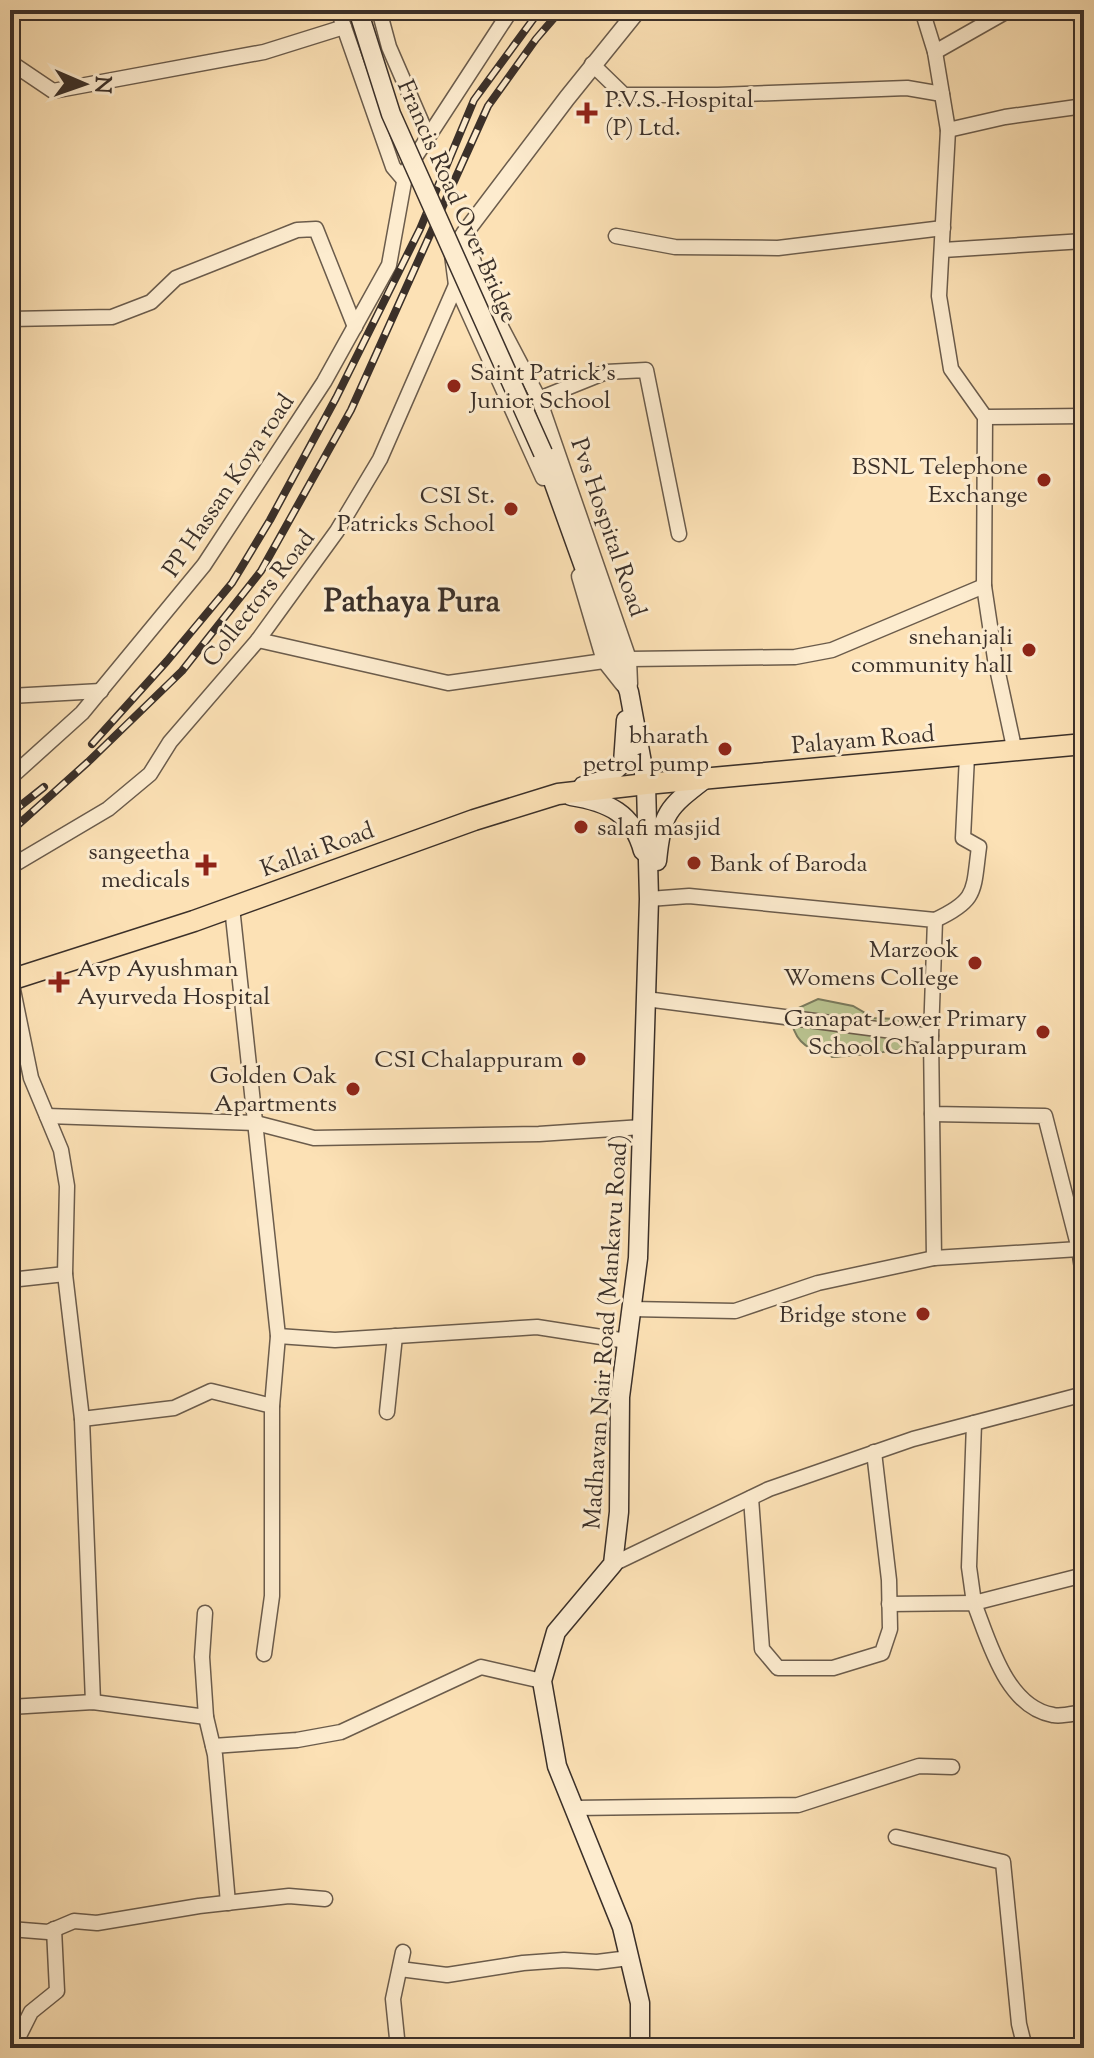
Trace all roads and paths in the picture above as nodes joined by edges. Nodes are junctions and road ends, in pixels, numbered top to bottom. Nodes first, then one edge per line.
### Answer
1 (338, 10) edge
2 (358, 10) edge
3 (379, 10) edge
4 (511, 10) edge
5 (638, 10) edge
6 (922, 10) edge
7 (1009, 10) edge
8 (1076, 10) edge
9 (1084, 24) edge
10 (344, 27) junction
11 (935, 52) junction
12 (10, 62) edge
13 (593, 64) junction
14 (942, 94) junction
15 (1084, 106) edge
16 (948, 130) junction
17 (428, 137) junction
18 (405, 175) junction
19 (943, 228) junction
20 (464, 234) junction
21 (616, 236) dead end
22 (1084, 241) edge
23 (943, 250) junction
24 (456, 285) junction
25 (10, 319) edge
26 (355, 327) junction
27 (539, 399) junction
28 (1084, 416) edge
29 (985, 417) junction
30 (543, 453) joint
31 (679, 534) dead end
32 (984, 586) junction
33 (258, 640) junction
34 (629, 659) junction
35 (604, 661) junction
36 (101, 691) junction
37 (10, 696) edge
38 (630, 700) junction
39 (1084, 744) edge
40 (1015, 752) junction
41 (967, 756) junction
42 (10, 778) edge
43 (705, 779) junction
44 (646, 784) junction
45 (558, 794) junction
46 (10, 867) edge
47 (647, 870) junction
48 (649, 899) junction
49 (232, 907) junction
50 (935, 920) junction
51 (10, 980) edge
52 (646, 999) junction
53 (931, 1036) junction
54 (932, 1114) junction
55 (47, 1116) junction
56 (256, 1123) junction
57 (642, 1127) junction
58 (1079, 1231) edge
59 (1079, 1249) junction
60 (934, 1258) junction
61 (65, 1274) junction
62 (10, 1280) edge
63 (1084, 1281) edge
64 (631, 1309) junction
65 (278, 1336) junction
66 (395, 1336) junction
67 (627, 1341) junction
68 (1084, 1394) edge
69 (272, 1406) junction
70 (387, 1412) dead end
71 (82, 1419) junction
72 (974, 1423) junction
73 (874, 1452) junction
74 (751, 1498) junction
75 (613, 1564) junction
76 (1084, 1575) edge
77 (974, 1603) junction
78 (889, 1604) junction
79 (205, 1613) dead end
80 (264, 1654) dead end
81 (542, 1681) junction
82 (93, 1702) junction
83 (10, 1707) edge
84 (1084, 1712) edge
85 (206, 1717) junction
86 (213, 1746) junction
87 (952, 1767) dead end
88 (574, 1808) junction
89 (896, 1837) dead end
90 (325, 1899) dead end
91 (228, 1903) junction
92 (10, 1929) edge
93 (54, 1929) junction
94 (403, 1952) dead end
95 (629, 1958) junction
96 (400, 1969) junction
97 (13, 2048) edge
98 (398, 2048) edge
99 (640, 2048) edge
100 (1025, 2048) edge

1 - 10 street
2 - 30 main road, Francis Road Over Bridge, bridge
3 - 17 street
4 - 17 street
5 - 13 street, Pvs Hospital Road
6 - 11 street
7 - 11 street
8 - 9 street
10 - 12 street
10 - 18 street
11 - 14 street
13 - 14 street
13 - 20 street, Pvs Hospital Road
14 - 16 street
15 - 16 street
16 - 19 street
17 - 18 street
18 - 26 street, PP Hassan Koya road
19 - 21 street
19 - 23 street
20 - 24 street, Pvs Hospital Road
20 - 27 street, Pvs Hospital Road
22 - 23 street
23 - 29 street
24 - 33 street, Collectors Road
24 - 35 street, Pvs Hospital Road
25 - 26 street
26 - 36 street, PP Hassan Koya road
27 - 31 street
27 - 34 street, Pvs Hospital Road
28 - 29 street
29 - 32 street
30 - 38 main road, Madhavan Nair Road (Mankavu Road)
32 - 34 street
32 - 40 street
33 - 35 street
33 - 46 street, Collectors Road
34 - 38 street, Pvs Hospital Road
35 - 38 street, Pvs Hospital Road
36 - 37 street
36 - 42 street, PP Hassan Koya road
38 - 44 main road, Madhavan Nair Road (Mankavu Road)
38 - 45 main road
39 - 40 main road, Palayam Road
40 - 41 main road, Palayam Road
41 - 43 main road, Palayam Road
41 - 50 street
43 - 44 main road, Palayam Road
43 - 48 main road
44 - 45 main road, Kallai Road
44 - 47 main road, Madhavan Nair Road (Mankavu Road)
45 - 47 main road
45 - 49 main road, Kallai Road
47 - 48 main road, Madhavan Nair Road (Mankavu Road)
48 - 50 street
48 - 52 main road, Madhavan Nair Road (Mankavu Road)
49 - 51 main road, Kallai Road
49 - 56 street
50 - 53 street
51 - 55 street
52 - 53 street
52 - 57 main road, Madhavan Nair Road (Mankavu Road)
53 - 54 street
54 - 58 street
54 - 60 street
55 - 56 street
55 - 61 street
56 - 57 street
56 - 65 street
57 - 64 main road, Madhavan Nair Road (Mankavu Road)
58 - 59 street
59 - 60 street
59 - 63 street
60 - 64 street
61 - 62 street
61 - 71 street
64 - 67 main road, Madhavan Nair Road (Mankavu Road)
65 - 66 street
65 - 69 street
66 - 67 street
66 - 70 street
67 - 75 main road, Madhavan Nair Road (Mankavu Road)
68 - 72 street
69 - 71 street
69 - 80 street
71 - 82 street
72 - 73 street
72 - 77 street
73 - 74 street
73 - 78 street
74 - 75 street
74 - 78 street
75 - 81 main road, Madhavan Nair Road (Mankavu Road)
76 - 77 street
77 - 78 street
77 - 84 street
79 - 85 street
81 - 86 street
81 - 88 main road, Madhavan Nair Road (Mankavu Road)
82 - 83 street
82 - 85 street
85 - 86 street
86 - 91 street
87 - 88 street
88 - 95 main road, Madhavan Nair Road (Mankavu Road)
89 - 100 street
90 - 91 street
91 - 93 street
92 - 93 street
93 - 97 street
94 - 96 street
95 - 96 street
95 - 99 main road, Madhavan Nair Road (Mankavu Road)
96 - 98 street

